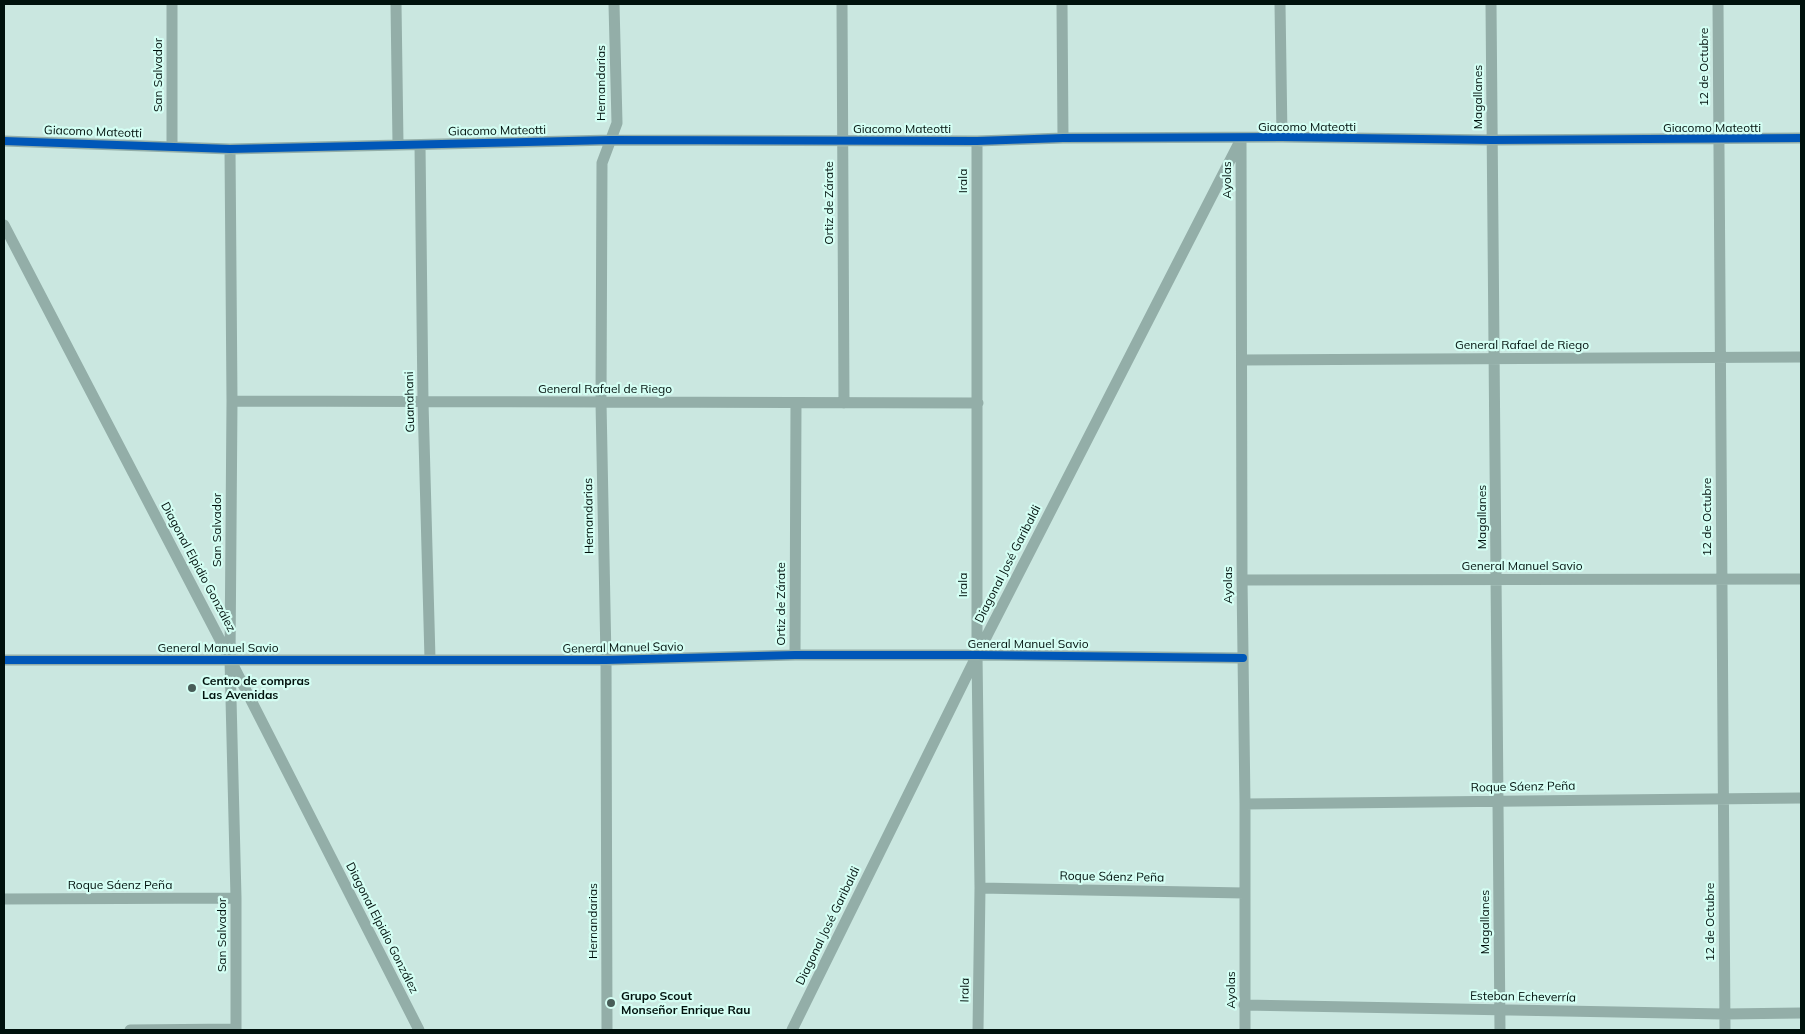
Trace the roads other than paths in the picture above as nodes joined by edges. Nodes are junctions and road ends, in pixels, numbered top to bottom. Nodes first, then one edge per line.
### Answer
1 (172, 4) edge
2 (396, 4) edge
3 (614, 4) edge
4 (842, 4) edge
5 (1062, 4) edge
6 (1280, 4) edge
7 (1491, 4) edge
8 (1718, 4) edge
9 (1282, 137) junction
10 (1063, 138) junction
11 (1801, 138) edge
12 (1241, 139) junction
13 (1718, 139) junction
14 (611, 140) junction
15 (843, 140) junction
16 (1492, 140) junction
17 (4, 141) edge
18 (976, 141) junction
19 (398, 144) junction
20 (420, 144) junction
21 (172, 146) junction
22 (230, 149) junction
23 (4, 225) edge
24 (1720, 357) junction
25 (1801, 357) edge
26 (1494, 359) junction
27 (1242, 360) junction
28 (232, 401) junction
29 (423, 402) junction
30 (601, 402) junction
31 (796, 403) junction
32 (844, 403) junction
33 (978, 403) junction
34 (1722, 579) junction
35 (1801, 579) edge
36 (1242, 580) junction
37 (1496, 580) junction
38 (795, 655) junction
39 (977, 655) junction
40 (1242, 658) junction
41 (230, 659) junction
42 (430, 659) junction
43 (4, 660) edge
44 (606, 660) junction
45 (1801, 798) edge
46 (1723, 799) junction
47 (1498, 801) junction
48 (1245, 804) junction
49 (980, 888) junction
50 (1244, 893) junction
51 (236, 898) junction
52 (4, 899) edge
53 (1244, 1005) junction
54 (1499, 1010) junction
55 (1801, 1013) edge
56 (1724, 1014) junction
57 (236, 1029) edge
58 (130, 1030) edge
59 (419, 1030) edge
60 (607, 1030) edge
61 (792, 1030) edge
62 (978, 1030) edge
63 (1244, 1030) edge
64 (1500, 1030) edge
65 (1725, 1030) edge

1 - 21 street, San Salvador
2 - 19 street
3 - 14 street, Hernandarias
4 - 15 street, Ortiz de Zárate
5 - 10 street
6 - 9 street
7 - 16 street, Magallanes
8 - 13 street, 12 de Octubre
9 - 12 street, Giacomo Mateotti
9 - 16 street, Giacomo Mateotti
10 - 12 street, Giacomo Mateotti
10 - 18 street, Giacomo Mateotti
11 - 13 street, Giacomo Mateotti
12 - 27 street, Ayolas
12 - 39 street, Diagonal José Garibaldi
13 - 16 street, Giacomo Mateotti
13 - 24 street, 12 de Octubre
14 - 15 street, Giacomo Mateotti
14 - 20 street, Giacomo Mateotti
14 - 30 street, Hernandarias
15 - 18 street, Giacomo Mateotti
15 - 32 street, Ortiz de Zárate
16 - 26 street, Magallanes
17 - 21 street, Giacomo Mateotti
18 - 33 street, Irala
19 - 20 street, Giacomo Mateotti
19 - 22 street, Giacomo Mateotti
20 - 29 street, Guanahani
21 - 22 street, Giacomo Mateotti
22 - 28 street, San Salvador
23 - 41 street, Diagonal Elpidio González
24 - 25 street, General Rafael de Riego
24 - 26 street, General Rafael de Riego
24 - 34 street, 12 de Octubre
26 - 27 street, General Rafael de Riego
26 - 37 street, Magallanes
27 - 36 street, Ayolas
28 - 29 street, General Rafael de Riego
28 - 41 street, San Salvador
29 - 30 street, General Rafael de Riego
29 - 42 street, Guanahani
30 - 31 street, General Rafael de Riego
30 - 44 street, Hernandarias
31 - 32 street, General Rafael de Riego
31 - 38 street, Ortiz de Zárate
32 - 33 street, General Rafael de Riego
33 - 39 street, Irala
34 - 35 street, General Manuel Savio
34 - 37 street, General Manuel Savio
34 - 46 street, 12 de Octubre
36 - 37 street, General Manuel Savio
36 - 40 street, Ayolas
37 - 47 street, Magallanes
38 - 39 street, General Manuel Savio
38 - 44 street, General Manuel Savio
39 - 40 street, General Manuel Savio
39 - 49 street, Irala
39 - 61 street, Diagonal José Garibaldi
40 - 48 street, Ayolas
41 - 42 street, General Manuel Savio
41 - 43 street, General Manuel Savio
41 - 51 street, San Salvador
41 - 59 street, Diagonal Elpidio González
42 - 44 street, General Manuel Savio
44 - 60 street, Hernandarias
45 - 46 street, Roque Sáenz Peña
46 - 47 street, Roque Sáenz Peña
46 - 56 street, 12 de Octubre
47 - 48 street, Roque Sáenz Peña
47 - 54 street, Magallanes
48 - 50 street, Ayolas
49 - 50 street, Roque Sáenz Peña
49 - 62 street, Irala
50 - 53 street, Ayolas
51 - 52 street, Roque Sáenz Peña
51 - 57 street, San Salvador
53 - 54 street, Esteban Echeverría
53 - 63 street, Ayolas
54 - 56 street, Esteban Echeverría
54 - 64 street, Magallanes
55 - 56 street, Esteban Echeverría
56 - 65 street, 12 de Octubre
57 - 58 street

